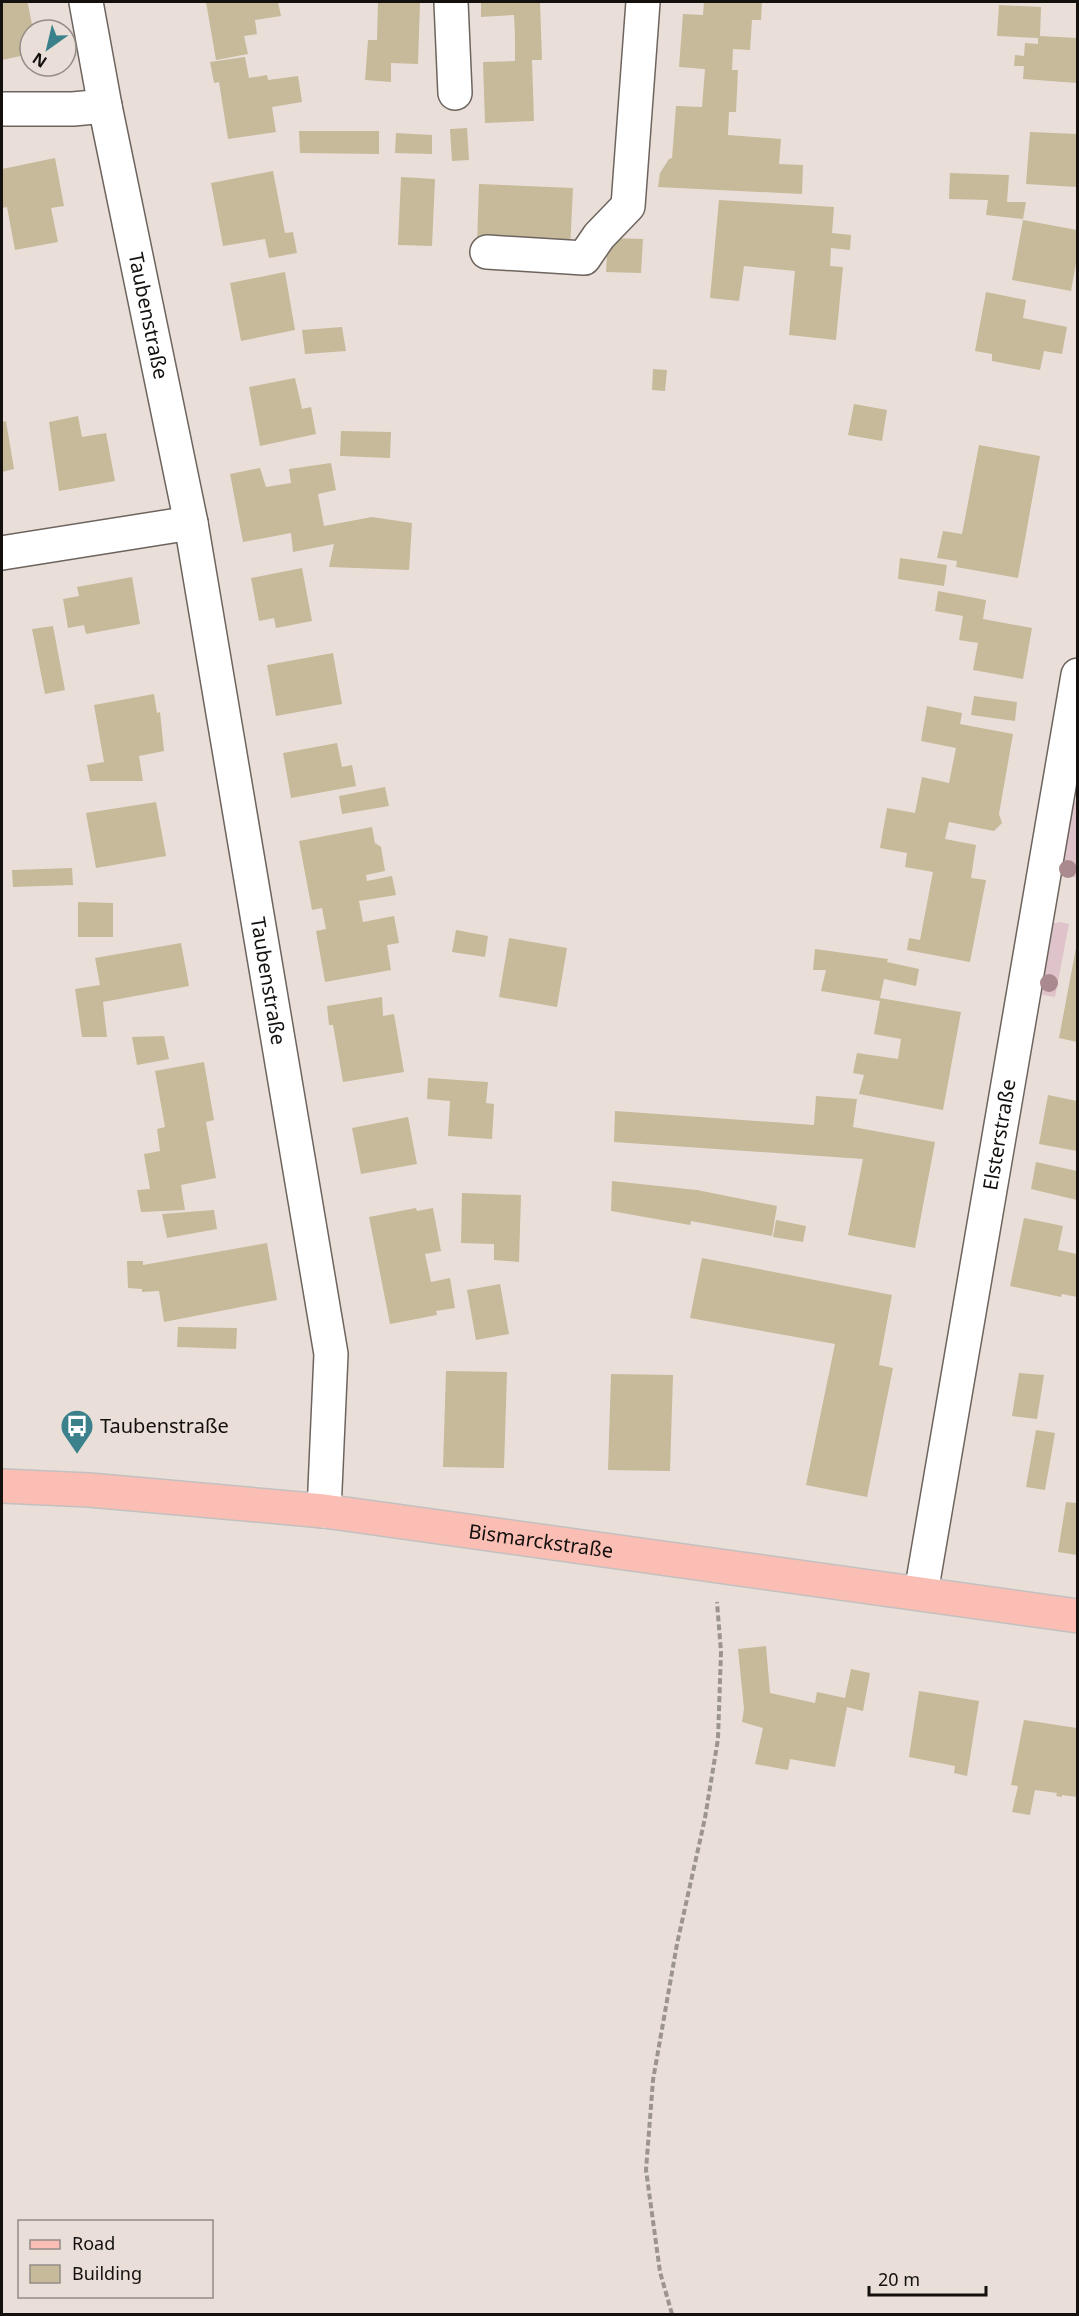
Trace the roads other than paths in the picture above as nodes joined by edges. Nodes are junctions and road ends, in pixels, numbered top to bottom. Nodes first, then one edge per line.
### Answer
1 (86, 2) edge
2 (451, 2) edge
3 (643, 2) edge
4 (455, 93) dead end
5 (105, 106) junction
6 (2, 109) edge
7 (487, 252) dead end
8 (191, 523) junction
9 (2, 553) edge
10 (1077, 675) edge
11 (2, 1486) edge
12 (324, 1511) junction
13 (921, 1593) junction
14 (1077, 1616) edge

1 - 5 street, Taubenstraße
2 - 4 street
3 - 7 street
5 - 6 street
5 - 8 street, Taubenstraße
8 - 9 street
8 - 12 street, Taubenstraße
10 - 13 street, Elsterstraße
11 - 12 main road, Bismarckstraße
12 - 13 main road, Bismarckstraße
13 - 14 main road, Bismarckstraße

